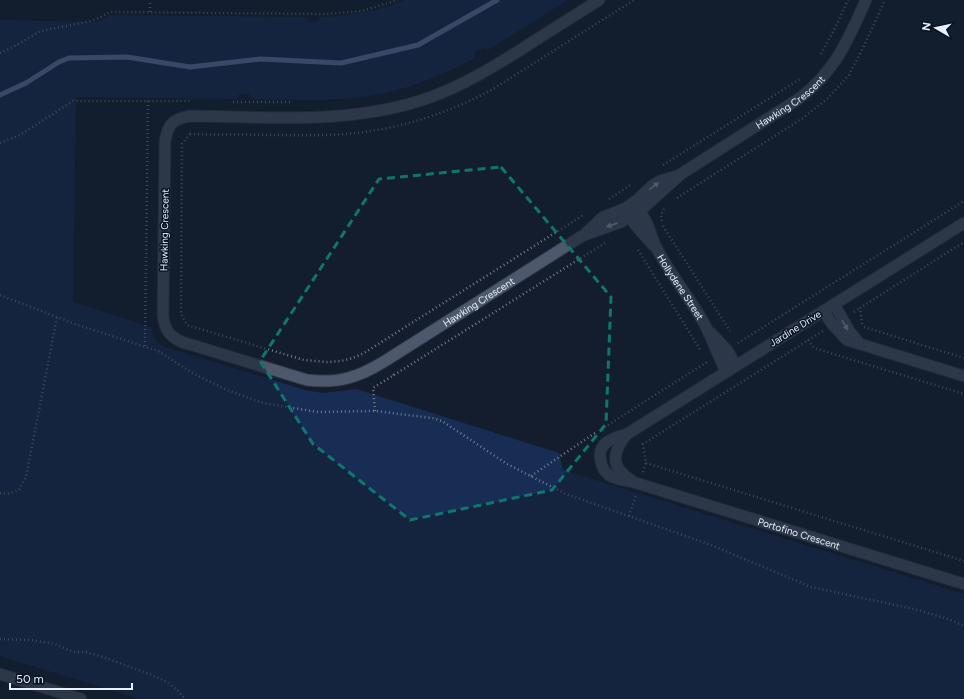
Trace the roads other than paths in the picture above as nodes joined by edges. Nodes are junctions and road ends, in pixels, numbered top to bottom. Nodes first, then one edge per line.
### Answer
1 (599, 0) edge
2 (866, 0) edge
3 (634, 211) junction
4 (964, 222) edge
5 (834, 304) junction
6 (823, 311) junction
7 (838, 322) junction
8 (722, 353) junction
9 (736, 365) junction
10 (726, 372) junction
11 (964, 376) edge
12 (627, 434) junction
13 (615, 460) joint
14 (602, 467) joint
15 (636, 483) junction
16 (964, 584) edge
17 (0, 674) edge
18 (81, 699) edge

1 - 3 street, Hawking Crescent
2 - 3 street, Hawking Crescent
3 - 8 street, Hollydene Street
4 - 5 street, Jardine Drive
5 - 6 street, Jardine Drive
5 - 7 street
6 - 7 street
6 - 9 street, Jardine Drive
7 - 11 street
8 - 9 street, Hollydene Street
8 - 10 street, Hollydene Street
9 - 10 street, Jardine Drive
10 - 12 street, Jardine Drive
12 - 13 street, Jardine Drive
12 - 14 street, Jardine Drive
13 - 15 street, Portofino Crescent
14 - 15 street, Portofino Crescent
15 - 16 street, Portofino Crescent
17 - 18 street

